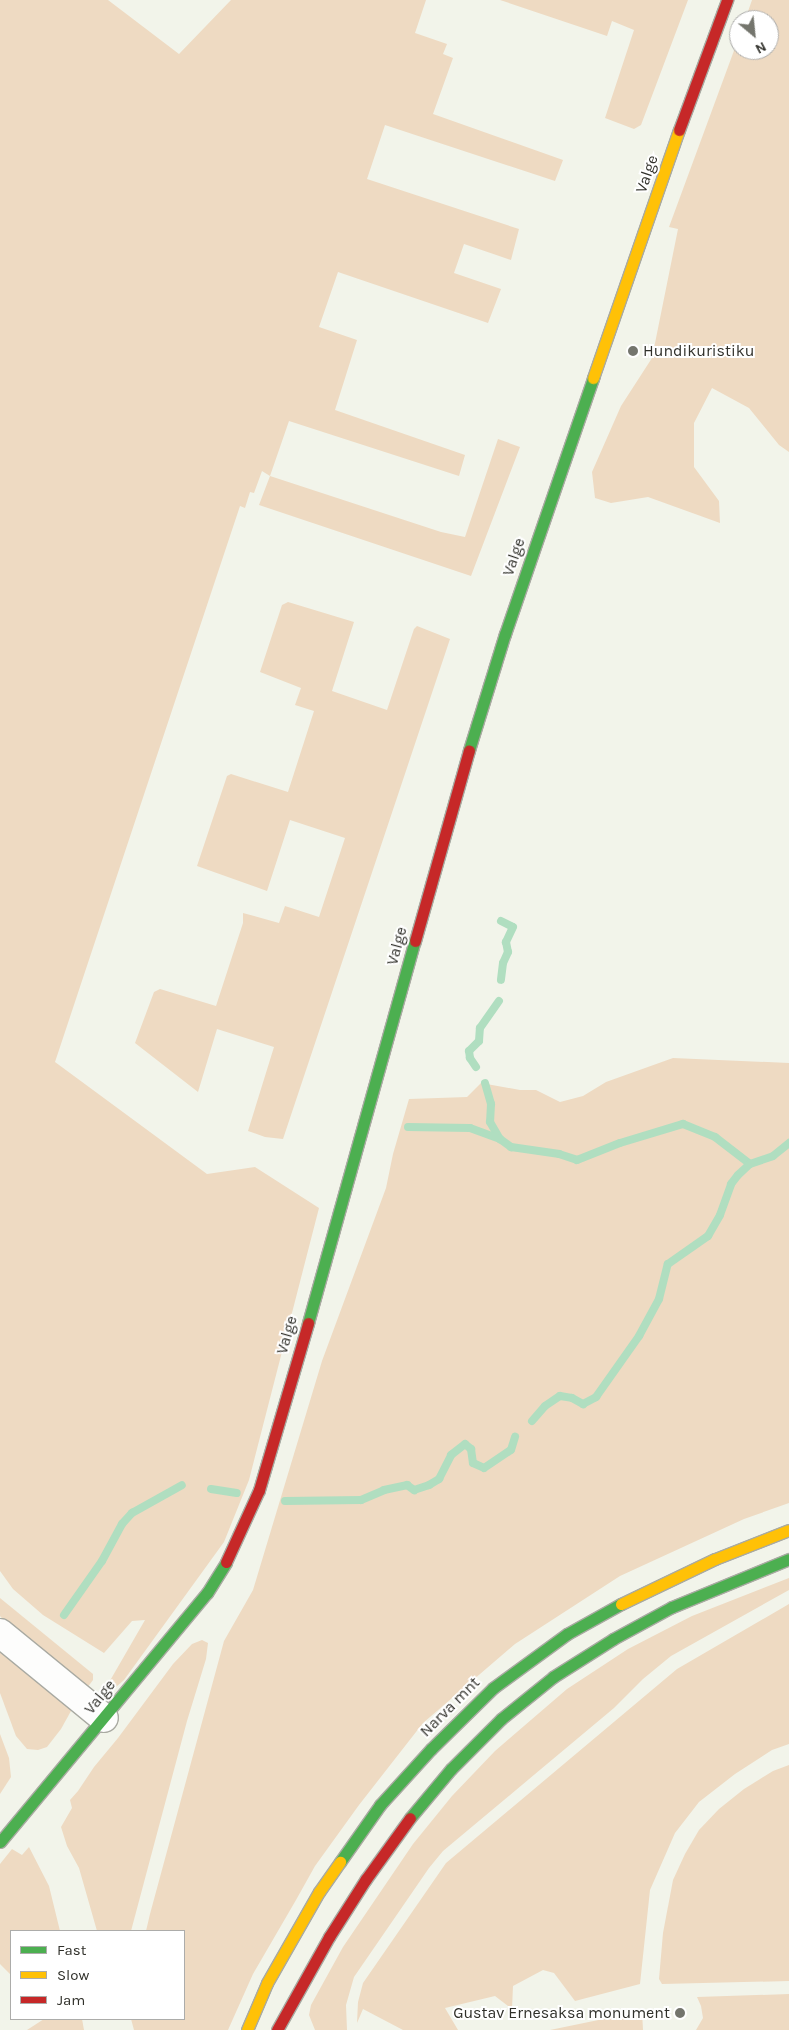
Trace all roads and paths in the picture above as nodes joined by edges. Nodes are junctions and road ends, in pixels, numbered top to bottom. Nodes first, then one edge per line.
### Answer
1 (726, 0) edge
2 (789, 1530) edge
3 (789, 1559) edge
4 (0, 1633) edge
5 (104, 1718) junction
6 (0, 1842) edge
7 (247, 2030) edge
8 (277, 2030) edge

1 - 5 street, Valge
2 - 7 street, Narva mnt
3 - 8 street
4 - 5 street
5 - 6 street, Valge

